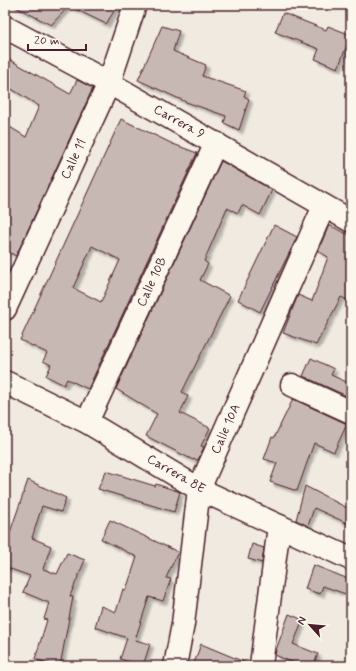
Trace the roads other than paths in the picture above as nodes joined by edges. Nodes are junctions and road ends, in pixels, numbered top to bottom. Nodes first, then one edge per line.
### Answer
1 (134, 5) edge
2 (5, 27) edge
3 (109, 83) junction
4 (216, 143) junction
5 (324, 206) junction
6 (351, 221) edge
7 (5, 309) edge
8 (5, 382) edge
9 (292, 385) dead end
10 (351, 412) edge
11 (87, 422) junction
12 (199, 489) junction
13 (279, 526) junction
14 (351, 559) edge
15 (260, 665) edge
16 (175, 666) edge

1 - 3 street, Calle 11
2 - 3 street, Carrera 9
3 - 4 street, Carrera 9
3 - 7 street, Calle 11
4 - 5 street, Carrera 9
4 - 11 street, Calle 10B
5 - 6 street, Carrera 9
5 - 12 street, Calle 10A
8 - 11 street, Carrera 8E
9 - 10 street
11 - 12 street, Carrera 8E
12 - 13 street, Carrera 8E
12 - 16 street, Calle 10A
13 - 14 street, Carrera 8E
13 - 15 street

